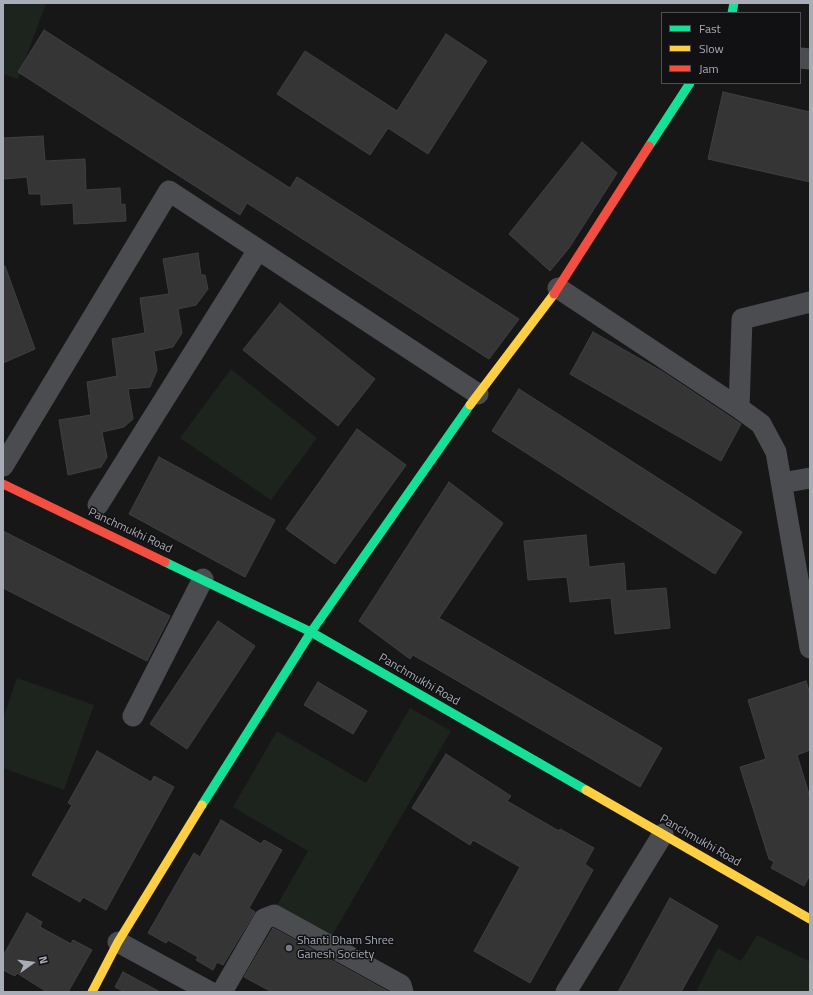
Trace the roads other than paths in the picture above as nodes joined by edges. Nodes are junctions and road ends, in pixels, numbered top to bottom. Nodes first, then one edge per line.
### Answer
1 (689, 84) edge
2 (258, 250) junction
3 (558, 288) junction
4 (810, 302) edge
5 (478, 394) junction
6 (739, 408) junction
7 (3, 466) edge
8 (810, 478) edge
9 (782, 483) junction
10 (3, 484) edge
11 (98, 505) dead end
12 (203, 579) junction
13 (311, 632) junction
14 (810, 648) edge
15 (133, 716) dead end
16 (663, 834) junction
17 (810, 919) edge
18 (118, 942) junction
19 (92, 992) edge
20 (210, 992) edge
21 (222, 992) edge
22 (403, 992) edge
23 (566, 992) edge

1 - 3 street
2 - 5 street
2 - 7 street
2 - 11 street
3 - 5 street
3 - 6 street
4 - 6 street
5 - 13 street
6 - 9 street
8 - 9 street
9 - 14 street
10 - 12 street, Panchmukhi Road
12 - 13 street, Panchmukhi Road
12 - 15 street
13 - 16 street, Panchmukhi Road
13 - 18 street
16 - 17 street, Panchmukhi Road
16 - 23 street
18 - 19 street
18 - 20 street
21 - 22 street

